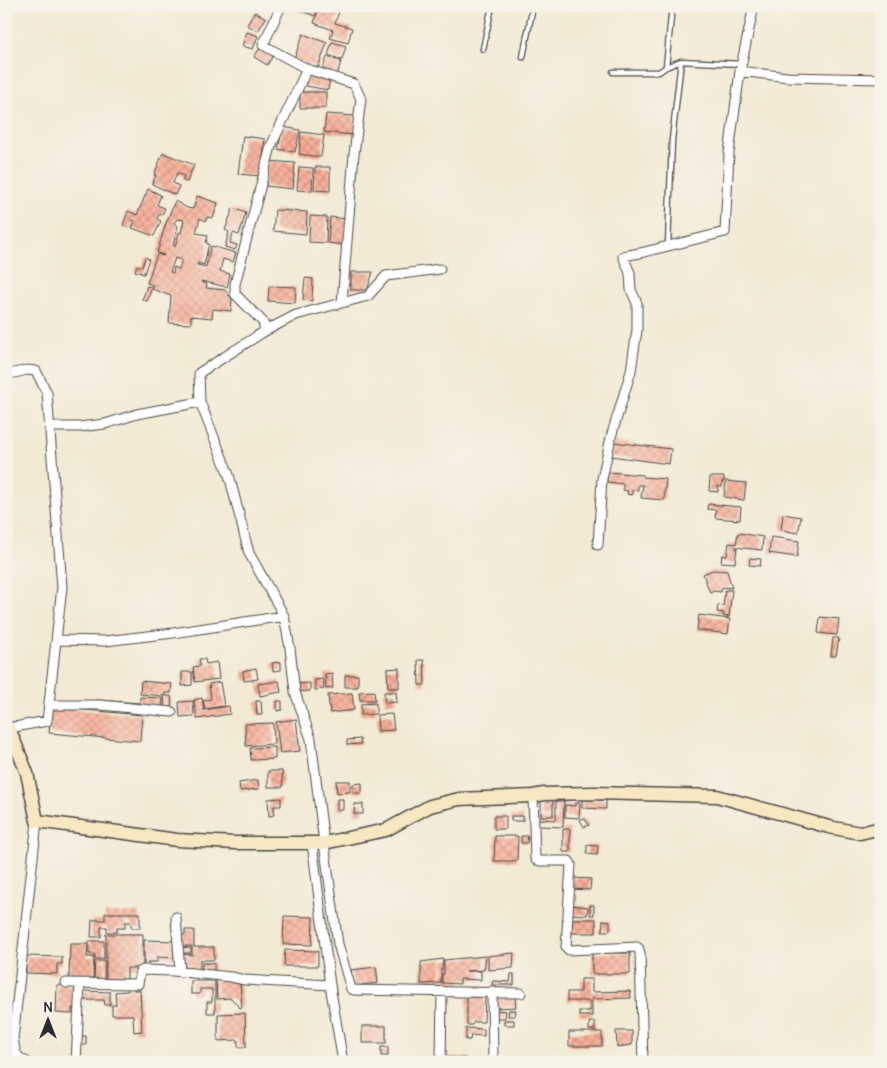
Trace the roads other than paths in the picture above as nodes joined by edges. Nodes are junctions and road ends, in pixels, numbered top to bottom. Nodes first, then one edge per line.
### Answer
1 (281, 6) edge
2 (492, 6) edge
3 (533, 6) edge
4 (671, 6) edge
5 (754, 6) edge
6 (483, 49) dead end
7 (523, 58) dead end
8 (681, 62) junction
9 (666, 66) junction
10 (741, 68) junction
11 (307, 69) junction
12 (613, 72) dead end
13 (881, 79) edge
14 (668, 246) junction
15 (440, 269) dead end
16 (342, 303) junction
17 (266, 331) junction
18 (6, 375) edge
19 (200, 402) junction
20 (51, 426) junction
21 (598, 545) dead end
22 (284, 616) junction
23 (56, 640) junction
24 (49, 705) junction
25 (172, 712) dead end
26 (7, 728) edge
27 (533, 796) junction
28 (37, 821) junction
29 (881, 828) edge
30 (318, 843) junction
31 (176, 917) dead end
32 (180, 972) junction
33 (66, 983) dead end
34 (80, 984) junction
35 (330, 985) junction
36 (442, 991) junction
37 (492, 991) junction
38 (521, 992) dead end
39 (9, 1039) edge
40 (27, 1062) edge
41 (76, 1062) edge
42 (343, 1062) edge
43 (441, 1062) edge
44 (493, 1062) edge
45 (643, 1062) edge

1 - 11 street
2 - 6 lane
3 - 7 lane
4 - 9 lane
5 - 10 street
8 - 9 lane
8 - 10 lane
8 - 14 lane
9 - 12 lane
10 - 13 street
10 - 14 street
11 - 16 street
11 - 17 street
14 - 21 street
15 - 16 street
16 - 17 street
17 - 19 street
18 - 20 street
19 - 20 street
19 - 22 street
20 - 23 street
22 - 23 street
22 - 30 street
23 - 24 street
24 - 25 street
24 - 26 street
26 - 28 street
27 - 29 street
27 - 30 street
27 - 45 street
28 - 30 street
28 - 39 street
30 - 35 street
30 - 36 street
31 - 32 street
32 - 34 street
32 - 35 street
33 - 34 street
34 - 41 street
35 - 42 street
36 - 37 street
36 - 43 street
37 - 38 street
37 - 44 street
39 - 40 street

